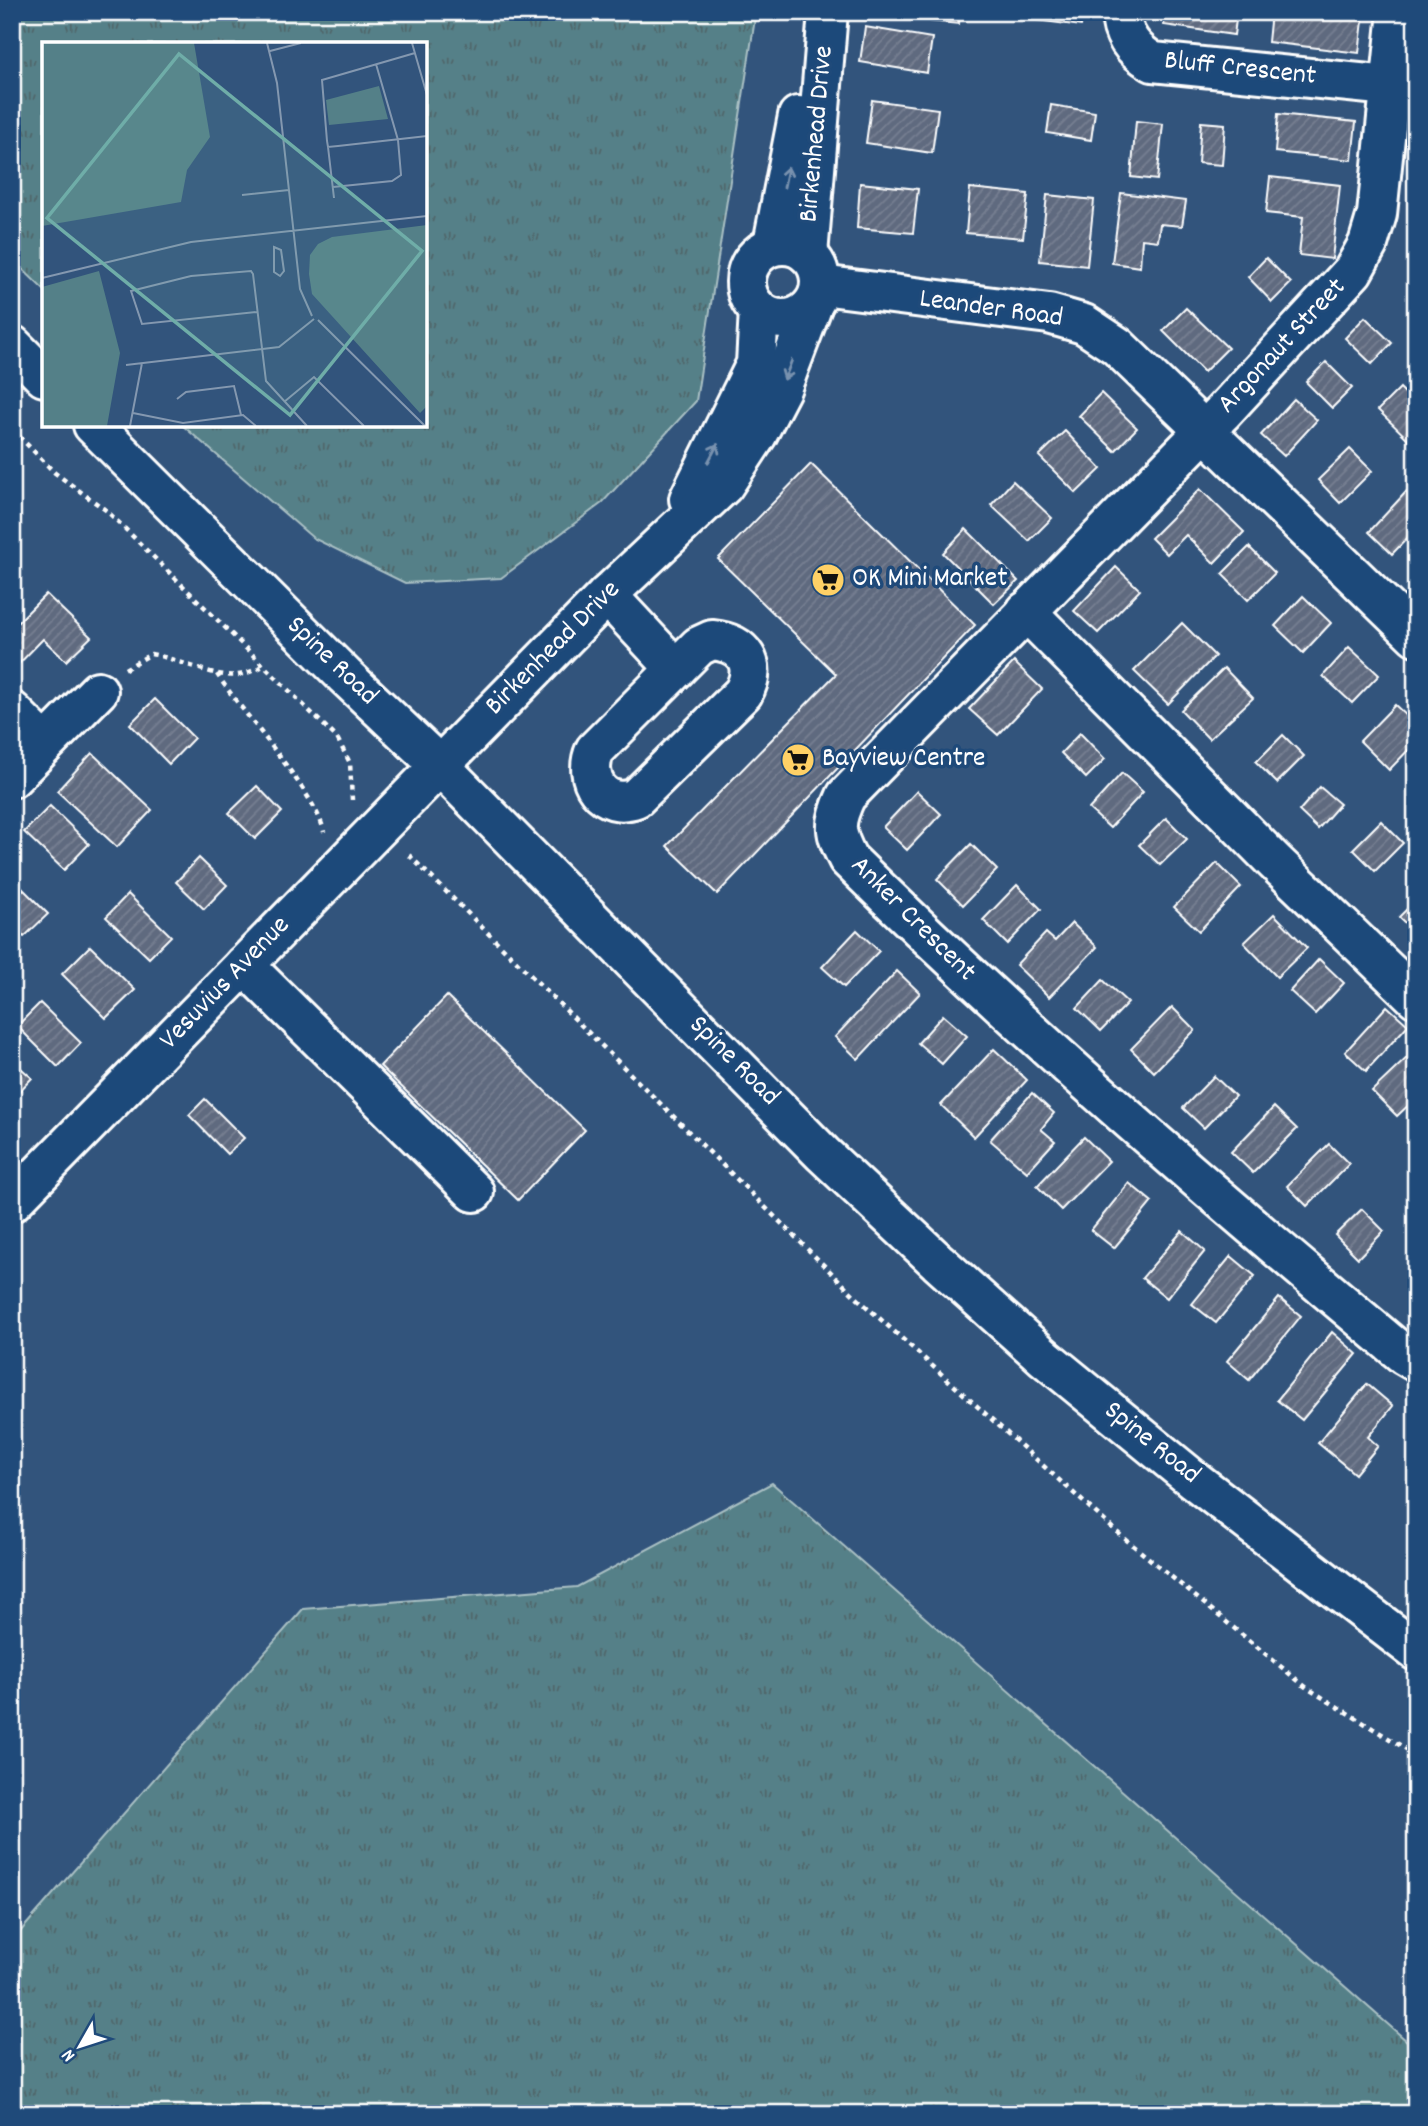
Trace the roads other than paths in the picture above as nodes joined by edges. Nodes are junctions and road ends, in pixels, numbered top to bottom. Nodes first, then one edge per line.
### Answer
1 (819, 12) edge
2 (828, 12) edge
3 (1121, 12) edge
4 (1398, 12) edge
5 (1389, 86) junction
6 (804, 273) junction
7 (759, 310) junction
8 (12, 345) edge
9 (42, 375) edge
10 (95, 427) edge
11 (1205, 431) junction
12 (669, 534) junction
13 (607, 596) junction
14 (1026, 611) junction
15 (1416, 636) edge
16 (676, 669) dead end
17 (98, 691) road end
18 (12, 711) edge
19 (45, 744) junction
20 (440, 766) junction
21 (12, 778) edge
22 (244, 965) junction
23 (1416, 998) edge
24 (474, 1192) dead end
25 (12, 1202) edge
26 (1416, 1362) edge
27 (1416, 1651) edge

6 -> 1 street, Birkenhead Drive
2 - 6 street, Birkenhead Drive
3 - 5 street, Bluff Crescent
4 - 5 street, Argonaut Street
5 - 11 street, Argonaut Street
6 - 7 street
6 - 7 street
6 - 11 street, Leander Road
6 -> 12 street, Birkenhead Drive
12 -> 7 street, Birkenhead Drive
8 - 9 street
10 - 20 street, Spine Road
11 - 14 street, Argonaut Street
11 - 15 street, Leander Road
12 - 13 street, Birkenhead Drive
13 - 16 street
13 - 20 street, Birkenhead Drive
14 - 23 street
14 - 26 street, Anker Crescent
17 - 19 street
18 - 19 street
19 - 21 street
20 - 22 street, Vesuvius Avenue
20 - 27 street, Spine Road
22 - 24 street
22 - 25 street, Vesuvius Avenue

